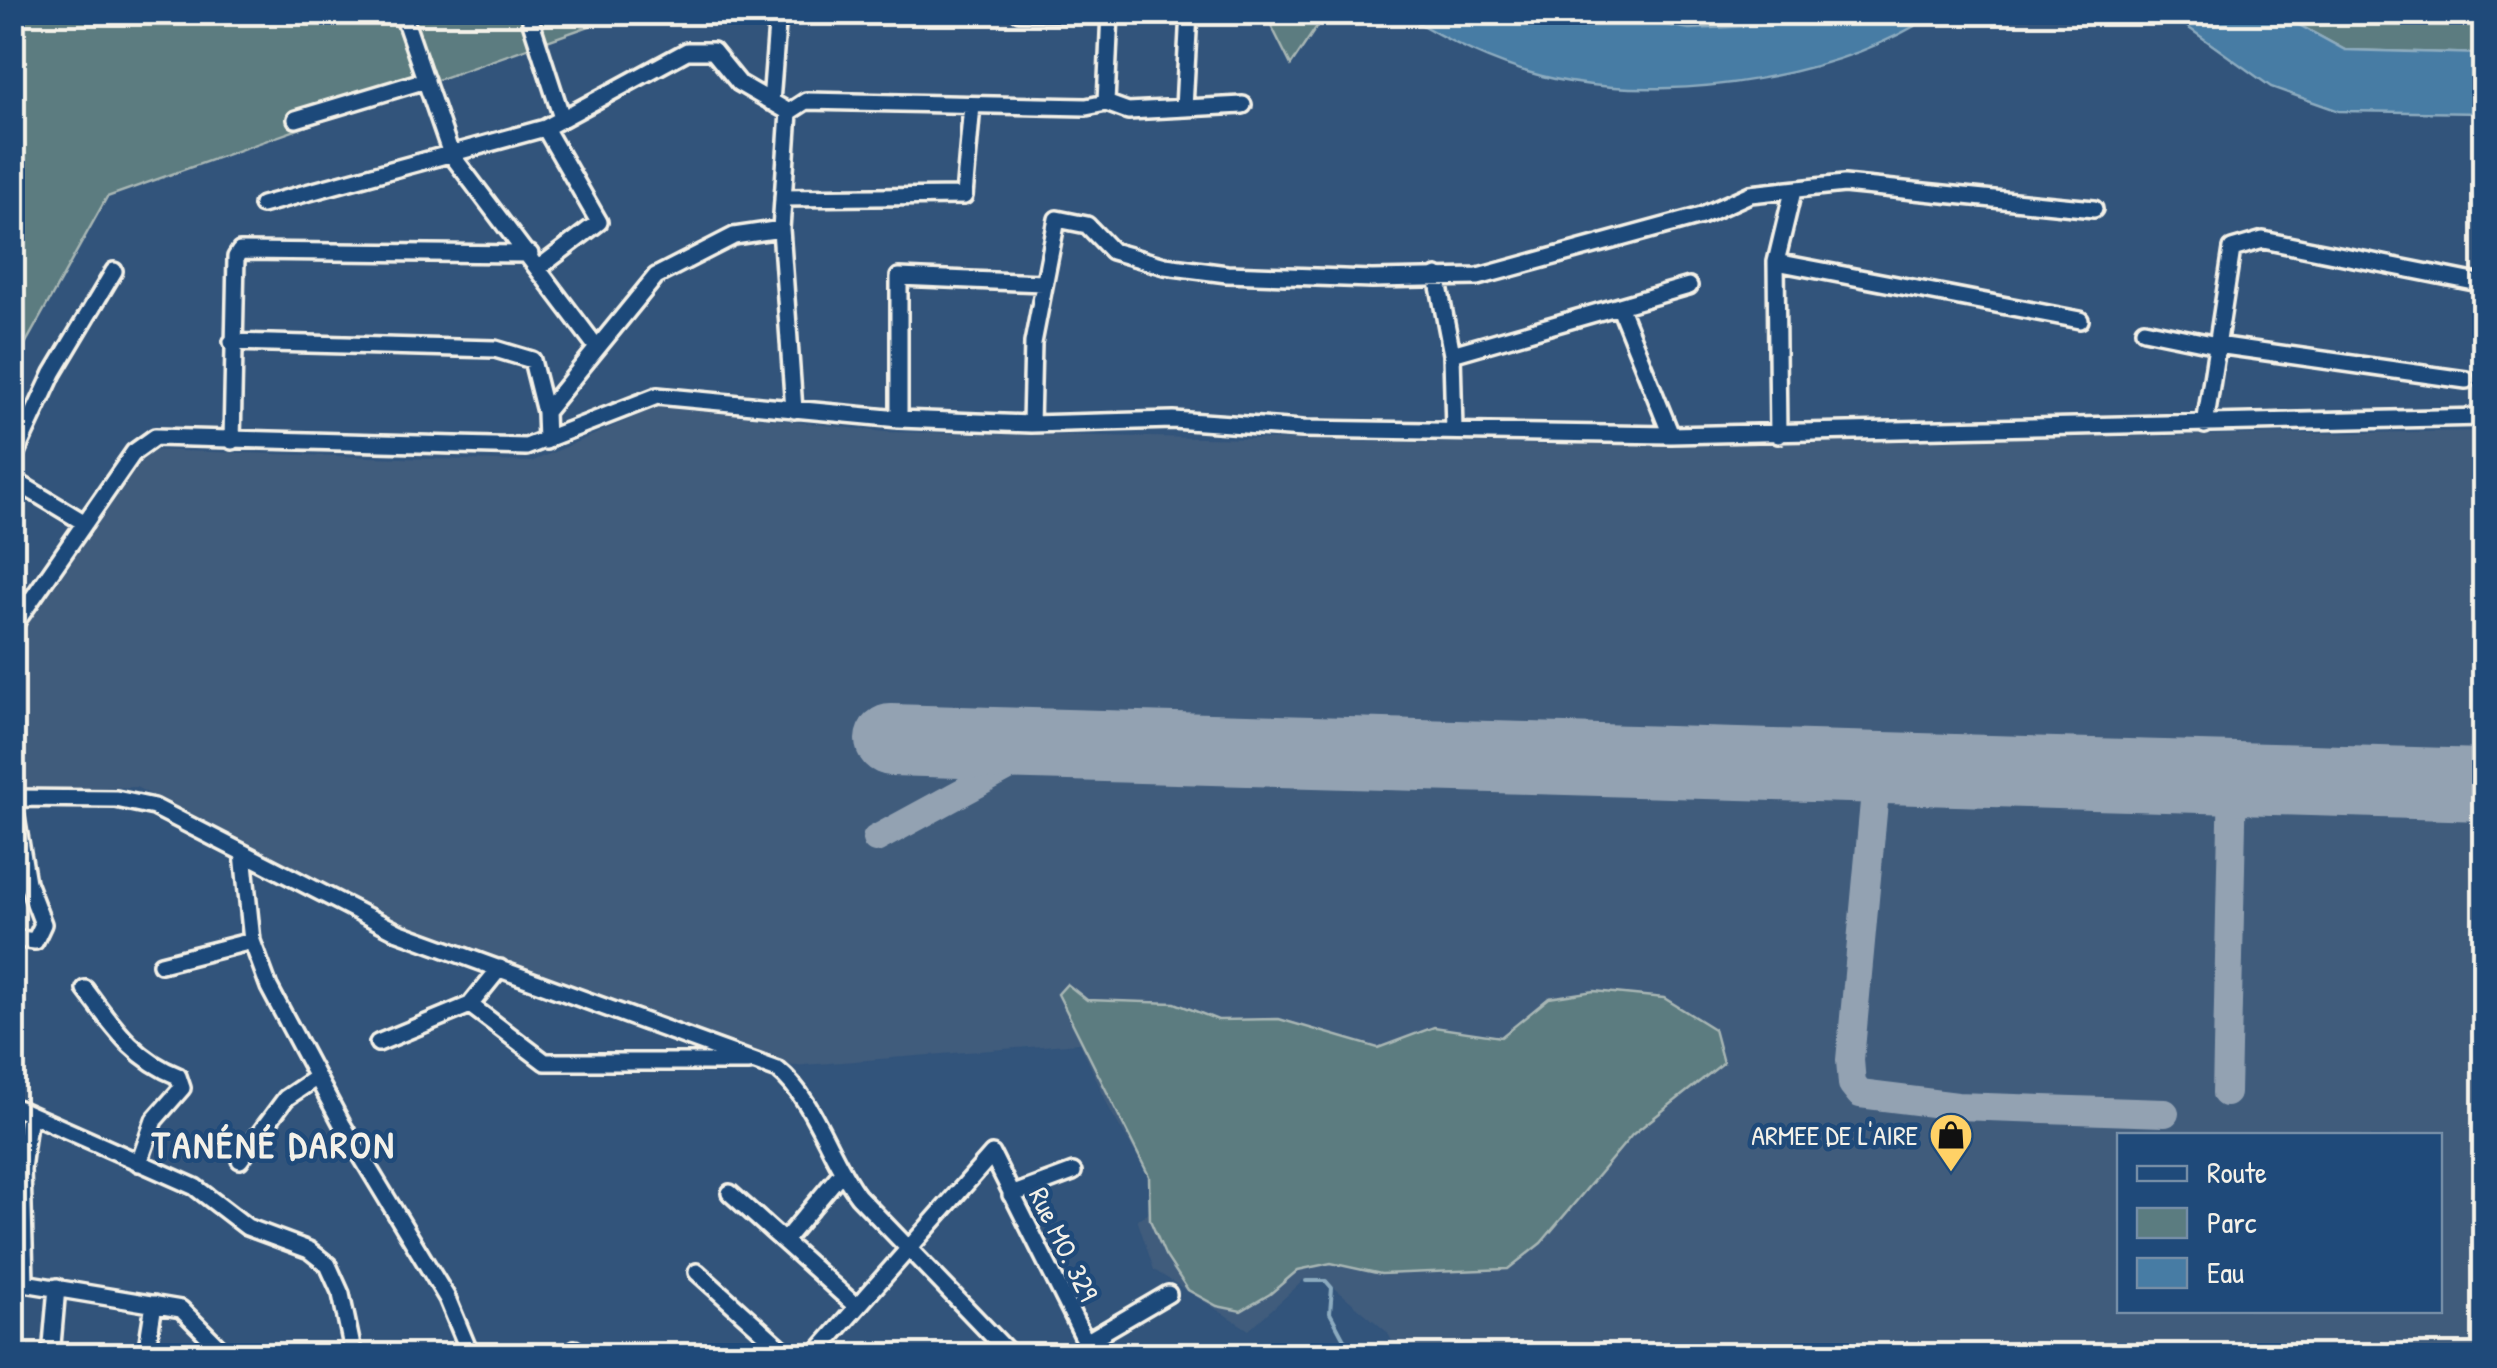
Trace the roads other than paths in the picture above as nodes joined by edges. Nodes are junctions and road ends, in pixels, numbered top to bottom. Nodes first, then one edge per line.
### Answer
1 (402, 12) edge
2 (778, 12) edge
3 (1019, 12) edge
4 (1189, 12) edge
5 (1110, 13) edge
6 (532, 22) dead end
7 (426, 80) junction
8 (771, 102) junction
9 (1106, 103) junction
10 (972, 105) junction
11 (1242, 105) dead end
12 (1184, 108) junction
13 (789, 112) junction
14 (296, 118) dead end
15 (562, 118) junction
16 (545, 128) junction
17 (452, 154) junction
18 (1792, 191) junction
19 (783, 198) junction
20 (262, 206) dead end
21 (2094, 209) dead end
22 (781, 229) junction
23 (535, 260) junction
24 (1776, 262) junction
25 (114, 271) dead end
26 (1437, 276) junction
27 (1042, 283) junction
28 (2484, 284) edge
29 (1689, 286) dead end
30 (1620, 308) junction
31 (2080, 320) dead end
32 (2144, 330) dead end
33 (232, 342) junction
34 (596, 345) junction
35 (2217, 346) junction
36 (1452, 354) junction
37 (2466, 380) dead end
38 (794, 410) junction
39 (544, 412) junction
40 (2484, 418) edge
41 (898, 419) junction
42 (1030, 424) junction
43 (2205, 425) junction
44 (1454, 431) junction
45 (1671, 435) junction
46 (1778, 435) junction
47 (232, 441) junction
48 (546, 441) junction
49 (12, 461) edge
50 (12, 479) edge
51 (85, 523) junction
52 (12, 628) edge
53 (13, 799) edge
54 (243, 854) junction
55 (12, 938) edge
56 (252, 941) junction
57 (161, 964) dead end
58 (500, 968) junction
59 (86, 989) dead end
60 (470, 1006) junction
61 (378, 1044) dead end
62 (763, 1062) junction
63 (317, 1076) junction
64 (12, 1106) edge
65 (29, 1115) junction
66 (240, 1160) dead end
67 (139, 1163) junction
68 (1073, 1172) dead end
69 (841, 1173) junction
70 (730, 1193) dead end
71 (1011, 1195) junction
72 (784, 1241) junction
73 (911, 1246) junction
74 (697, 1272) dead end
75 (19, 1281) edge
76 (57, 1288) junction
77 (1168, 1294) dead end
78 (154, 1304) junction
79 (858, 1307) junction
80 (1090, 1349) edge
81 (146, 1354) edge
82 (51, 1356) edge
83 (228, 1356) edge
84 (354, 1356) edge
85 (471, 1356) edge
86 (569, 1356) edge
87 (583, 1356) edge
88 (790, 1356) edge
89 (814, 1356) edge
90 (1012, 1356) edge

1 - 7 street
2 - 8 street
3 - 5 street
4 - 12 street
5 - 9 street
6 - 15 street
7 - 14 street
7 - 17 street
8 - 13 street
8 - 15 street
9 - 10 street
9 - 12 street
10 - 13 street
10 - 19 street
11 - 12 street
13 - 19 street
15 - 16 street
16 - 17 street
16 - 23 street
17 - 20 street
17 - 23 street
18 - 21 street
18 - 24 street
18 - 26 street
19 - 22 street
22 - 34 street
22 - 38 street
23 - 33 street
23 - 34 street
24 - 31 street
24 - 46 street
25 - 49 street
26 - 27 street
26 - 36 street
27 - 41 street
27 - 42 street
28 - 35 street
29 - 30 street
30 - 36 street
30 - 45 street
32 - 35 street
33 - 39 street
33 - 47 street
34 - 39 street
35 - 37 street
35 - 43 street
36 - 44 street
38 - 41 street
38 - 48 street
39 - 48 street
40 - 43 street
41 - 42 street
42 - 44 street
43 - 46 street
44 - 45 street
45 - 46 street
47 - 48 street
47 - 51 street
50 - 51 street
51 - 52 street
53 - 54 street
53 - 55 street
54 - 56 street
54 - 58 street
56 - 57 street
56 - 63 street
58 - 60 street
58 - 62 street
59 - 67 street
60 - 61 street
60 - 62 street
62 - 69 street
63 - 66 street
63 - 85 street
64 - 65 street
65 - 67 street
65 - 75 street
67 - 84 street
68 - 71 street
69 - 72 street
69 - 73 street
70 - 72 street
71 - 73 street, Rue MO. 329
71 - 80 street, Rue MO. 329
72 - 79 street
73 - 79 street
73 - 90 street
74 - 88 street
75 - 76 street
76 - 78 street
76 - 82 street
77 - 80 street
78 - 81 street
78 - 83 street
79 - 89 street
86 - 87 street

